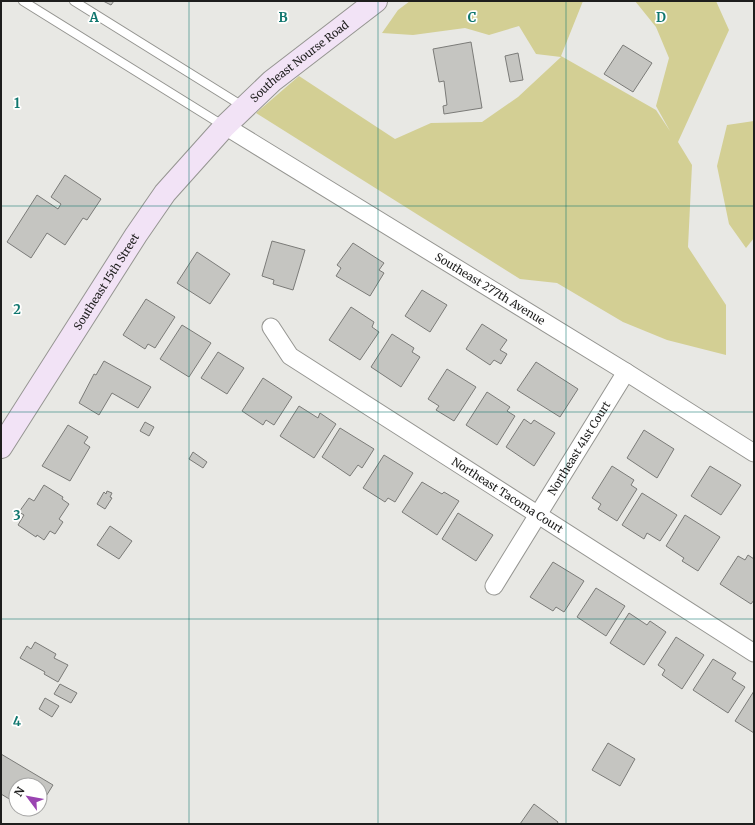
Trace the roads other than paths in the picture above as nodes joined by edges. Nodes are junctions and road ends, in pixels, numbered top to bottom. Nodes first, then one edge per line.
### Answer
1 (22, 1) edge
2 (74, 1) edge
3 (376, 1) edge
4 (245, 107) junction
5 (225, 126) junction
6 (271, 327) dead end
7 (626, 372) junction
8 (1, 447) edge
9 (754, 453) edge
10 (538, 514) junction
11 (494, 586) dead end
12 (754, 653) edge

1 - 5 lane
2 - 4 lane
3 - 4 street, Southeast Nourse Road
4 - 5 street, Southeast Nourse Road
5 - 7 street, Southeast 277th Avenue
5 - 8 street, Southeast 15th Street
6 - 10 street, Northeast Tacoma Court
7 - 9 street, Southeast 277th Avenue
7 - 10 street, Northeast 41st Court
10 - 11 street, Northeast 41st Court
10 - 12 street, Northeast Tacoma Court

